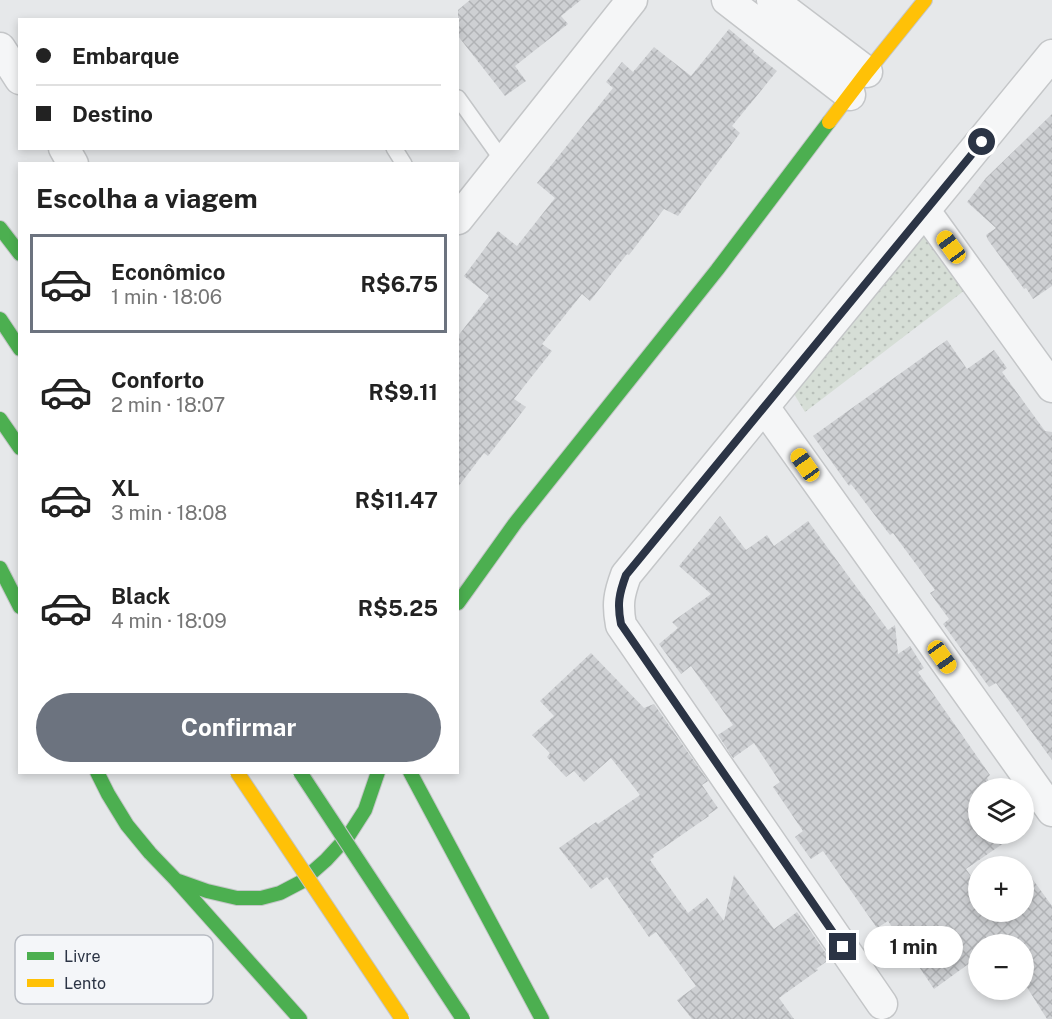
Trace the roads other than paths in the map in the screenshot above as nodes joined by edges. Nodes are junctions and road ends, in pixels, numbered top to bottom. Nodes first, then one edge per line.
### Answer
1 (632, 0) edge
2 (727, 0) edge
3 (772, 0) edge
4 (925, 0) edge
5 (0, 48) edge
6 (1052, 56) edge
7 (18, 76) edge
8 (859, 84) junction
9 (459, 99) edge
10 (503, 161) junction
11 (925, 211) junction
12 (459, 218) edge
13 (0, 228) edge
14 (18, 251) edge
15 (0, 320) edge
16 (18, 346) edge
17 (1052, 387) edge
18 (764, 407) junction
19 (0, 419) edge
20 (18, 445) edge
21 (516, 522) junction
22 (0, 568) edge
23 (466, 569) dead end
24 (459, 602) edge
25 (18, 603) edge
26 (98, 774) edge
27 (238, 774) edge
28 (301, 774) edge
29 (377, 774) edge
30 (411, 774) edge
31 (1052, 811) edge
32 (176, 880) junction
33 (882, 1004) dead end
34 (300, 1019) edge
35 (402, 1019) edge
36 (463, 1019) edge
37 (542, 1019) edge

1 - 10 street
2 - 8 street
3 - 8 street
4 - 8 main road
5 - 7 street
6 - 11 street
8 - 21 main road
9 - 10 lane
10 - 12 street
11 - 17 street
11 - 18 street
13 - 14 main road
15 - 16 main road
18 - 31 street
18 - 33 street
19 - 20 main road
21 - 23 main road
21 - 24 main road
22 - 25 main road
26 - 32 main road
27 - 35 main road, bridge
28 - 36 main road, bridge
29 - 32 main road
30 - 37 main road
32 - 34 main road

